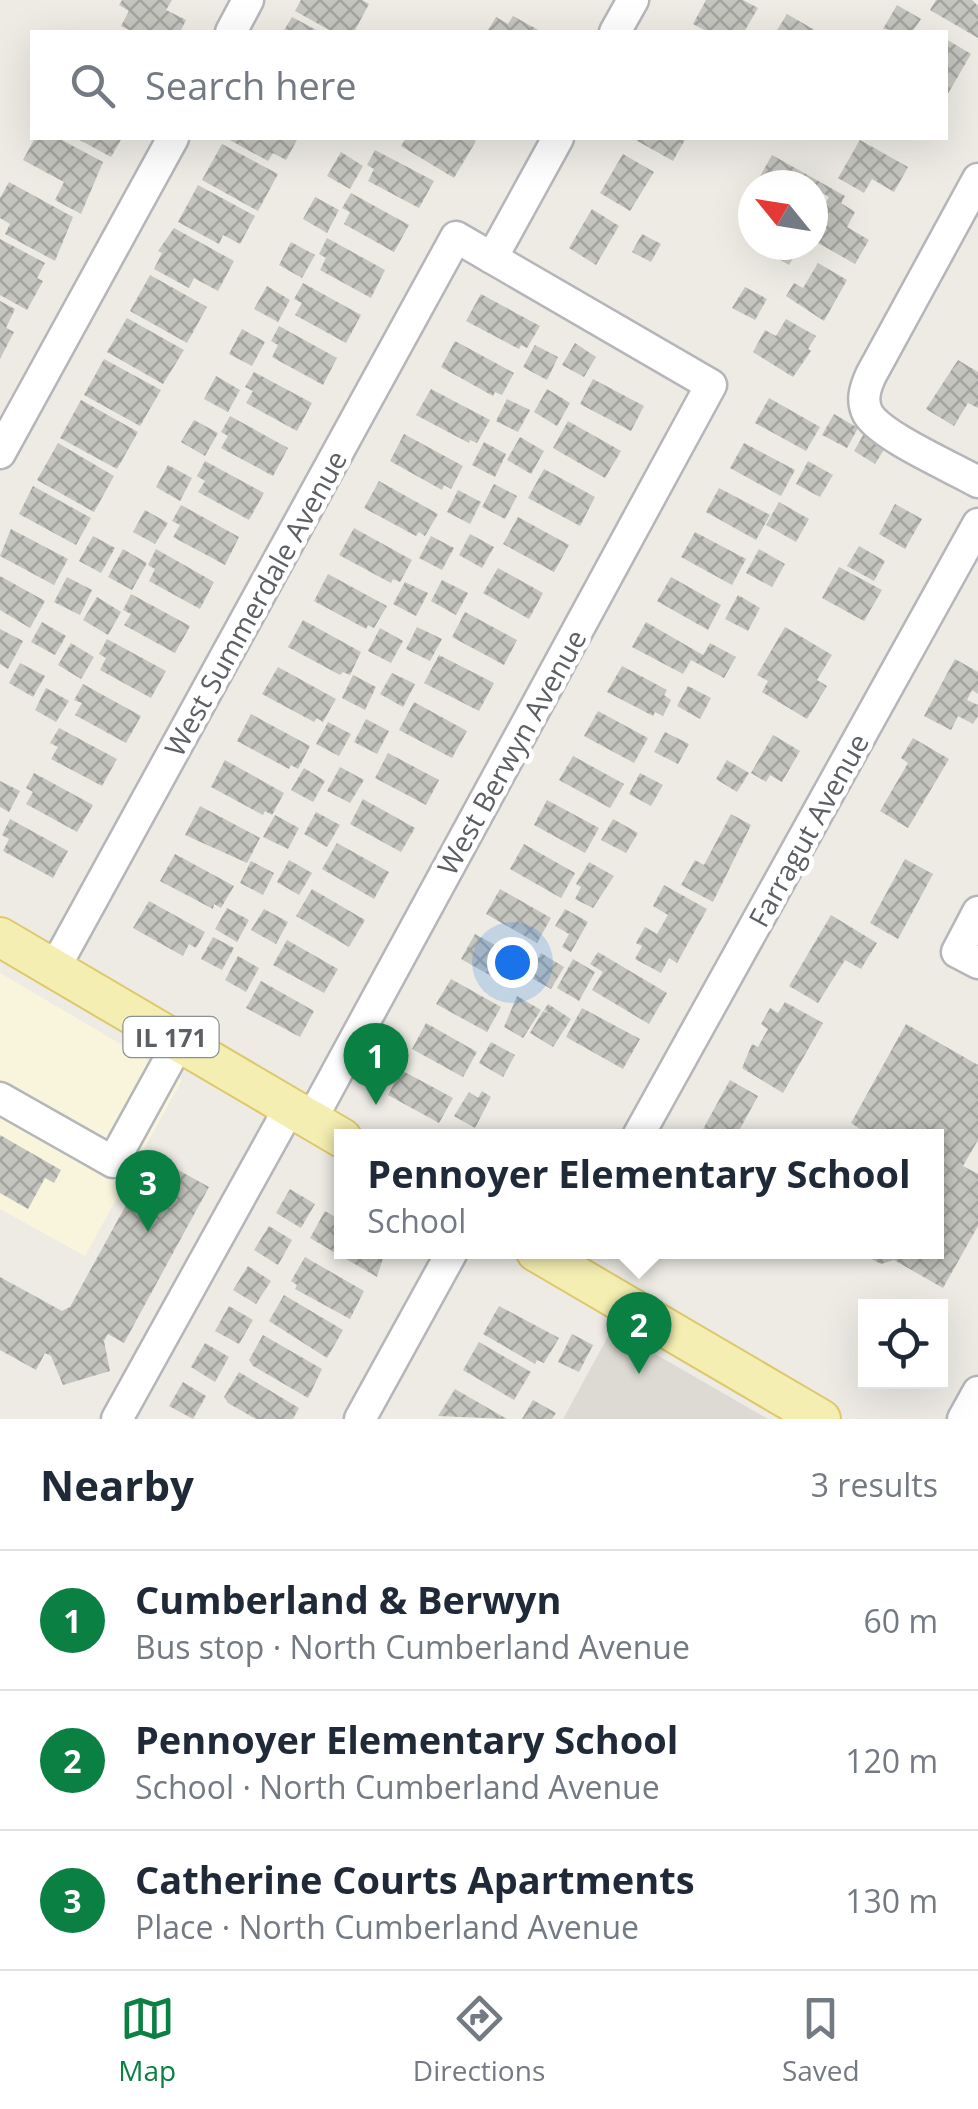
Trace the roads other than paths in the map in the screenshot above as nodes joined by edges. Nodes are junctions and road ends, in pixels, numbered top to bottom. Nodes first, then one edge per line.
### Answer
1 (248, 0) edge
2 (633, 0) edge
3 (231, 30) edge
4 (617, 30) edge
5 (172, 140) edge
6 (557, 140) edge
7 (978, 179) edge
8 (965, 234) edge
9 (492, 258) junction
10 (0, 453) edge
11 (978, 482) edge
12 (978, 524) edge
13 (978, 912) edge
14 (3, 946) edge
15 (978, 963) edge
16 (54, 969) junction
17 (179, 1042) junction
18 (0, 1098) edge
19 (314, 1121) edge
20 (642, 1129) edge
21 (448, 1259) edge
22 (561, 1259) edge
23 (978, 1392) edge
24 (117, 1419) edge
25 (360, 1419) edge
26 (821, 1419) edge
27 (963, 1419) edge

1 - 3 street
2 - 4 street
5 - 10 street
6 - 9 street
7 - 8 street
8 - 11 street
9 - 16 street, West Summerdale Avenue
9 - 19 street, West Berwyn Avenue
12 - 20 street, Farragut Avenue
13 - 15 street
14 - 16 main road, IL 171
16 - 17 main road, IL 171
17 - 18 street
17 - 19 main road, IL 171
19 - 24 street, West Berwyn Avenue
21 - 25 street
22 - 26 main road
23 - 27 street

